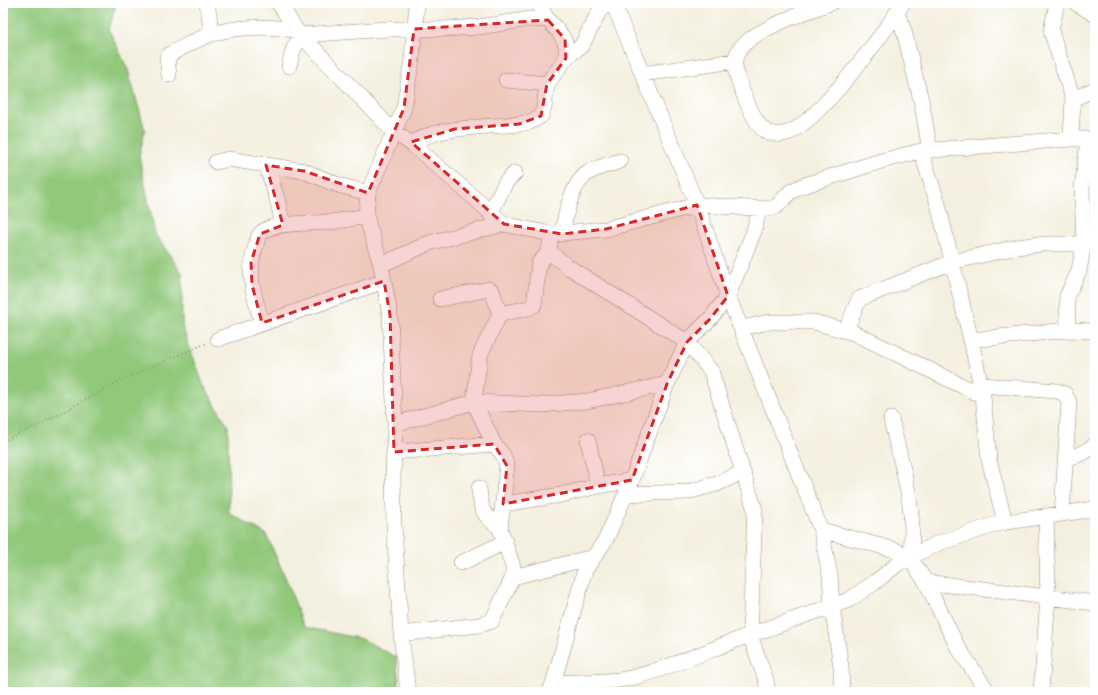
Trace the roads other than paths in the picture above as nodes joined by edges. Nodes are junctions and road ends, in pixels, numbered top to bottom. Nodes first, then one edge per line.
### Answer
1 (207, 3) edge
2 (279, 3) edge
3 (417, 3) edge
4 (538, 3) edge
5 (608, 3) edge
6 (613, 3) edge
7 (830, 3) edge
8 (1057, 3) edge
9 (1076, 3) edge
10 (900, 8) edge
11 (1095, 15) edge
12 (548, 20) junction
13 (414, 29) junction
14 (299, 32) junction
15 (212, 34) junction
16 (566, 58) junction
17 (734, 61) junction
18 (289, 66) dead end
19 (642, 74) junction
20 (169, 75) dead end
21 (506, 80) dead end
22 (547, 84) junction
23 (1095, 89) edge
24 (1073, 99) junction
25 (394, 132) junction
26 (1071, 139) junction
27 (1092, 140) edge
28 (412, 144) junction
29 (925, 151) junction
30 (620, 161) dead end
31 (216, 162) dead end
32 (266, 165) junction
33 (515, 173) dead end
34 (368, 193) junction
35 (697, 205) junction
36 (759, 210) junction
37 (490, 214) junction
38 (366, 216) junction
39 (504, 224) junction
40 (283, 225) junction
41 (556, 234) junction
42 (1090, 241) edge
43 (549, 252) junction
44 (952, 262) junction
45 (381, 266) junction
46 (384, 281) junction
47 (728, 296) junction
48 (440, 299) dead end
49 (500, 314) junction
50 (262, 323) junction
51 (741, 328) junction
52 (846, 330) junction
53 (1068, 330) junction
54 (1095, 332) edge
55 (218, 338) road end
56 (971, 340) junction
57 (687, 342) junction
58 (667, 384) junction
59 (982, 390) junction
60 (474, 402) junction
61 (891, 419) dead end
62 (395, 424) junction
63 (588, 440) dead end
64 (494, 444) junction
65 (1095, 445) edge
66 (394, 452) junction
67 (1066, 459) junction
68 (743, 472) junction
69 (632, 480) junction
70 (598, 486) junction
71 (480, 488) dead end
72 (626, 494) junction
73 (503, 504) junction
74 (1095, 509) edge
75 (1062, 514) junction
76 (1046, 516) junction
77 (1005, 522) junction
78 (821, 530) junction
79 (503, 535) junction
80 (593, 557) junction
81 (910, 558) junction
82 (461, 563) dead end
83 (513, 577) junction
84 (926, 582) junction
85 (1048, 597) junction
86 (1095, 603) edge
87 (832, 606) junction
88 (401, 634) junction
89 (750, 635) junction
90 (551, 688) edge
91 (767, 691) edge
92 (408, 692) edge
93 (842, 692) edge
94 (988, 692) edge
95 (1042, 692) edge

1 - 15 street
2 - 14 street
3 - 13 street
4 - 12 street
5 - 16 street
6 - 19 street
7 - 17 street
8 - 24 street
9 - 11 street
10 - 17 street
10 - 29 street
12 - 13 street
12 - 16 street
13 - 14 street
13 - 25 street
14 - 15 street
14 - 18 street
14 - 25 street
15 - 20 street
16 - 22 street
17 - 19 street
19 - 35 street
21 - 22 street
22 - 28 street
23 - 24 street
24 - 26 street
25 - 28 street
25 - 34 street
26 - 27 street
26 - 29 street
27 - 42 street
28 - 37 street
29 - 36 street
29 - 44 street
30 - 41 street
31 - 32 street
32 - 34 street
32 - 40 street
33 - 37 street
34 - 38 street
35 - 36 street
35 - 41 street
35 - 47 street
36 - 47 street
37 - 39 street
38 - 40 street
38 - 45 street
39 - 41 street
39 - 45 street
40 - 50 street
41 - 43 street
42 - 44 street
42 - 53 street
43 - 49 street
43 - 57 street
44 - 52 street
44 - 56 street
45 - 46 street
46 - 50 street
46 - 62 street
47 - 51 street
47 - 57 street
48 - 49 street
49 - 60 street
50 - 55 street
51 - 52 street
51 - 78 street
52 - 59 street
53 - 54 street
53 - 56 street
56 - 59 street
57 - 58 street
57 - 68 street
58 - 60 street
58 - 69 street
59 - 67 street
59 - 77 street
60 - 62 street
60 - 64 street
61 - 81 street
62 - 66 street
63 - 70 street
64 - 66 street
64 - 73 street
65 - 67 street
66 - 88 street
67 - 75 street
68 - 72 street
68 - 89 street
69 - 70 street
69 - 72 street
70 - 73 street
71 - 79 street
72 - 80 street
73 - 79 street
74 - 75 street
75 - 76 street
76 - 77 street
76 - 85 street
77 - 81 street
78 - 81 street
78 - 87 street
79 - 82 street
79 - 83 street
80 - 83 street
80 - 90 street
81 - 84 street
81 - 87 street
83 - 88 street
84 - 85 street
84 - 94 street
85 - 86 street
85 - 95 street
87 - 89 street
87 - 93 street
88 - 92 street
89 - 90 street
89 - 91 street

